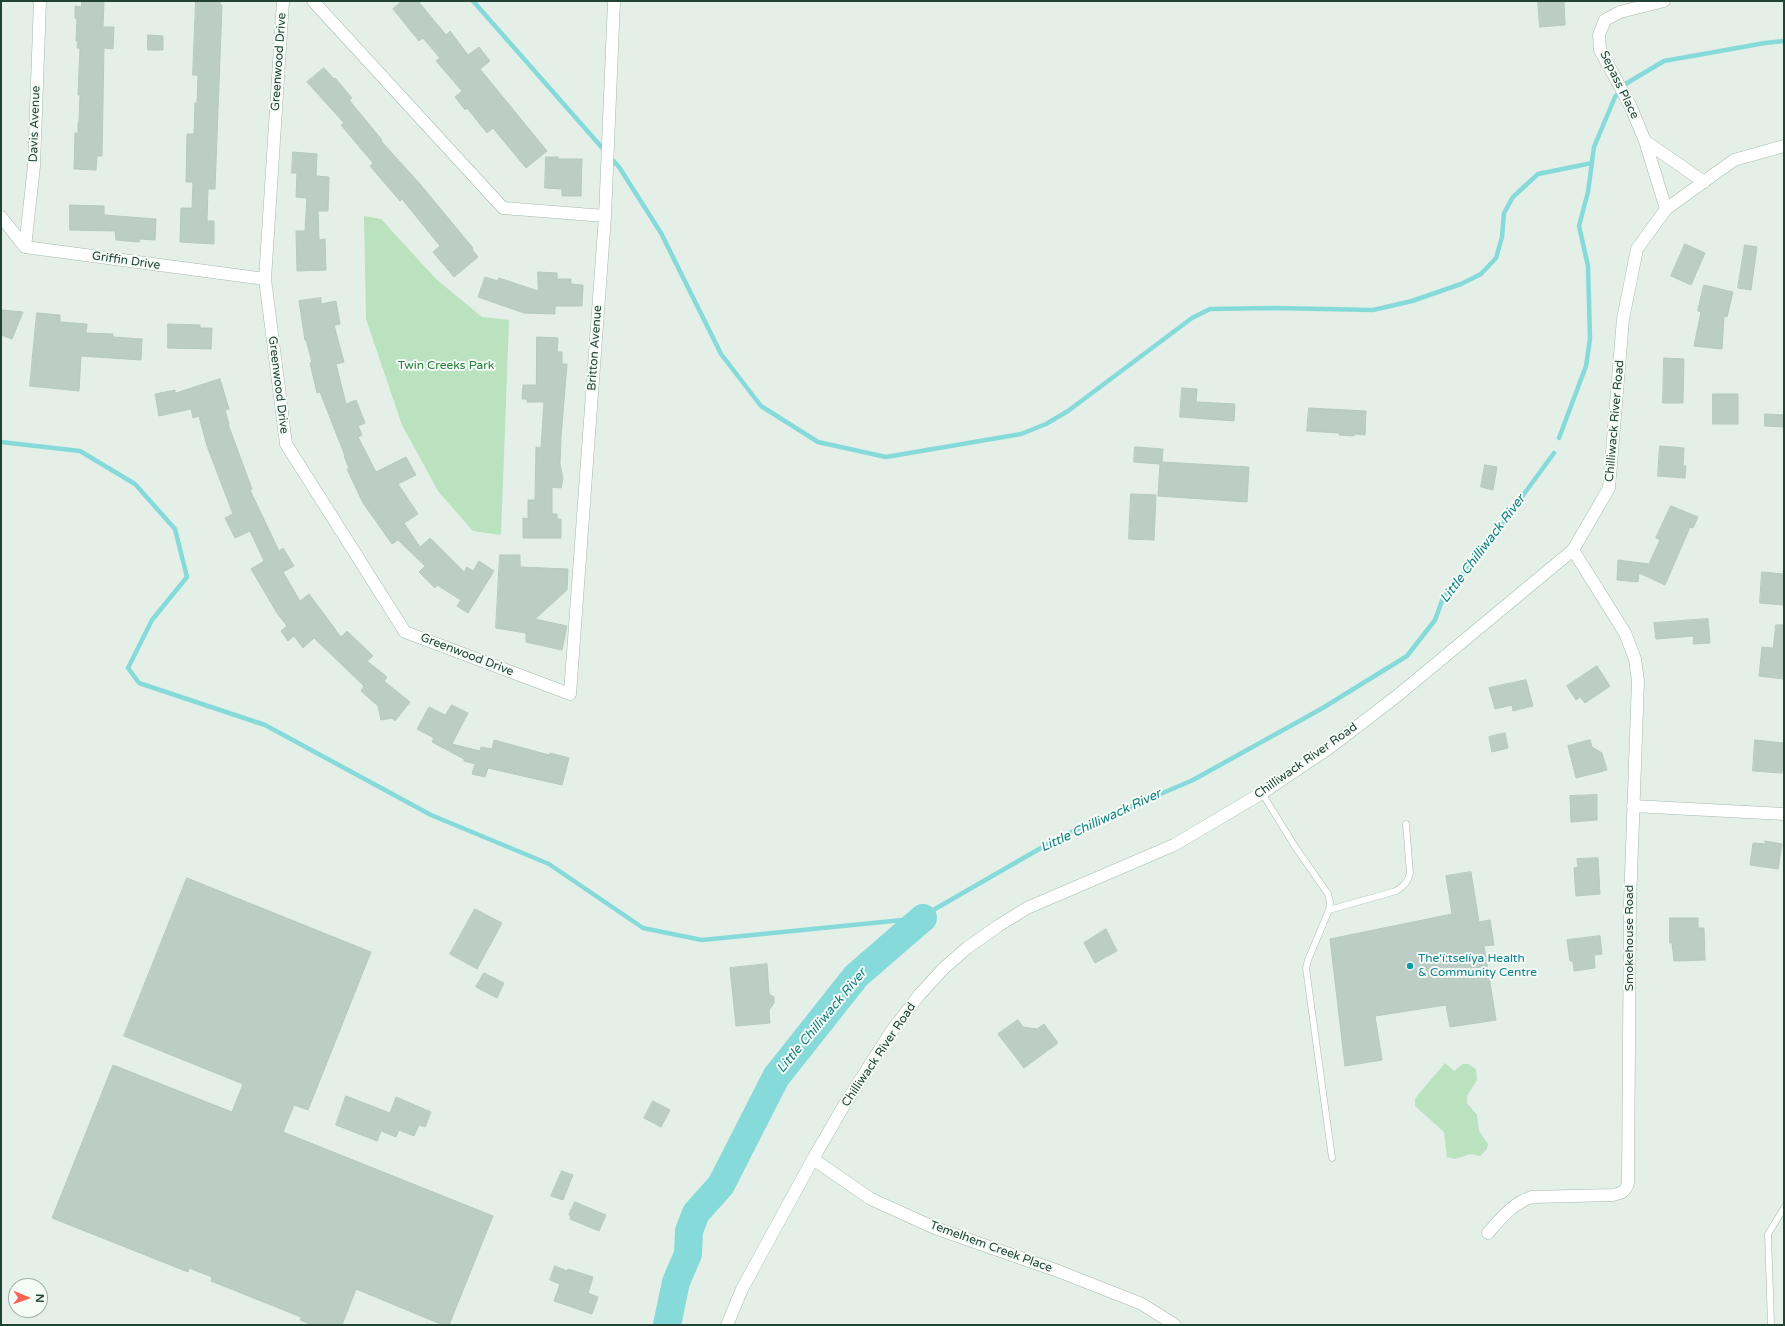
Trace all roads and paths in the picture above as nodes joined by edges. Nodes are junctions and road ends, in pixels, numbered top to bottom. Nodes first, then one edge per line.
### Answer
1 (40, 1) edge
2 (284, 1) edge
3 (313, 1) edge
4 (614, 1) edge
5 (1664, 1) edge
6 (1645, 141) junction
7 (1784, 146) edge
8 (1704, 182) junction
9 (1666, 209) junction
10 (605, 216) junction
11 (1, 217) edge
12 (25, 247) junction
13 (265, 279) junction
14 (1573, 550) junction
15 (570, 694) joint
16 (1262, 793) junction
17 (1633, 806) junction
18 (1784, 814) edge
19 (1406, 824) dead end
20 (1329, 910) junction
21 (1332, 1158) dead end
22 (813, 1159) junction
23 (1784, 1208) edge
24 (1488, 1233) dead end
25 (727, 1325) edge
26 (1175, 1325) edge
27 (1771, 1325) edge

1 - 12 street, Davis Avenue
2 - 13 street, Greenwood Drive
3 - 10 street
4 - 10 street, Britton Avenue
5 - 6 street, Sepass Place
6 - 8 street
6 - 9 street, Sepass Place
7 - 8 street, Chilliwack River Road
8 - 9 street, Chilliwack River Road
9 - 14 street, Chilliwack River Road
10 - 15 street, Britton Avenue
11 - 12 street
12 - 13 street, Griffin Drive
13 - 15 street, Greenwood Drive
14 - 16 street, Chilliwack River Road
14 - 17 street, Smokehouse Road
16 - 20 lane
16 - 22 street, Chilliwack River Road
17 - 18 street
17 - 24 street, Smokehouse Road
19 - 20 lane
20 - 21 lane
22 - 25 street, Chilliwack River Road
22 - 26 street, Temelhem Creek Place
23 - 27 lane

